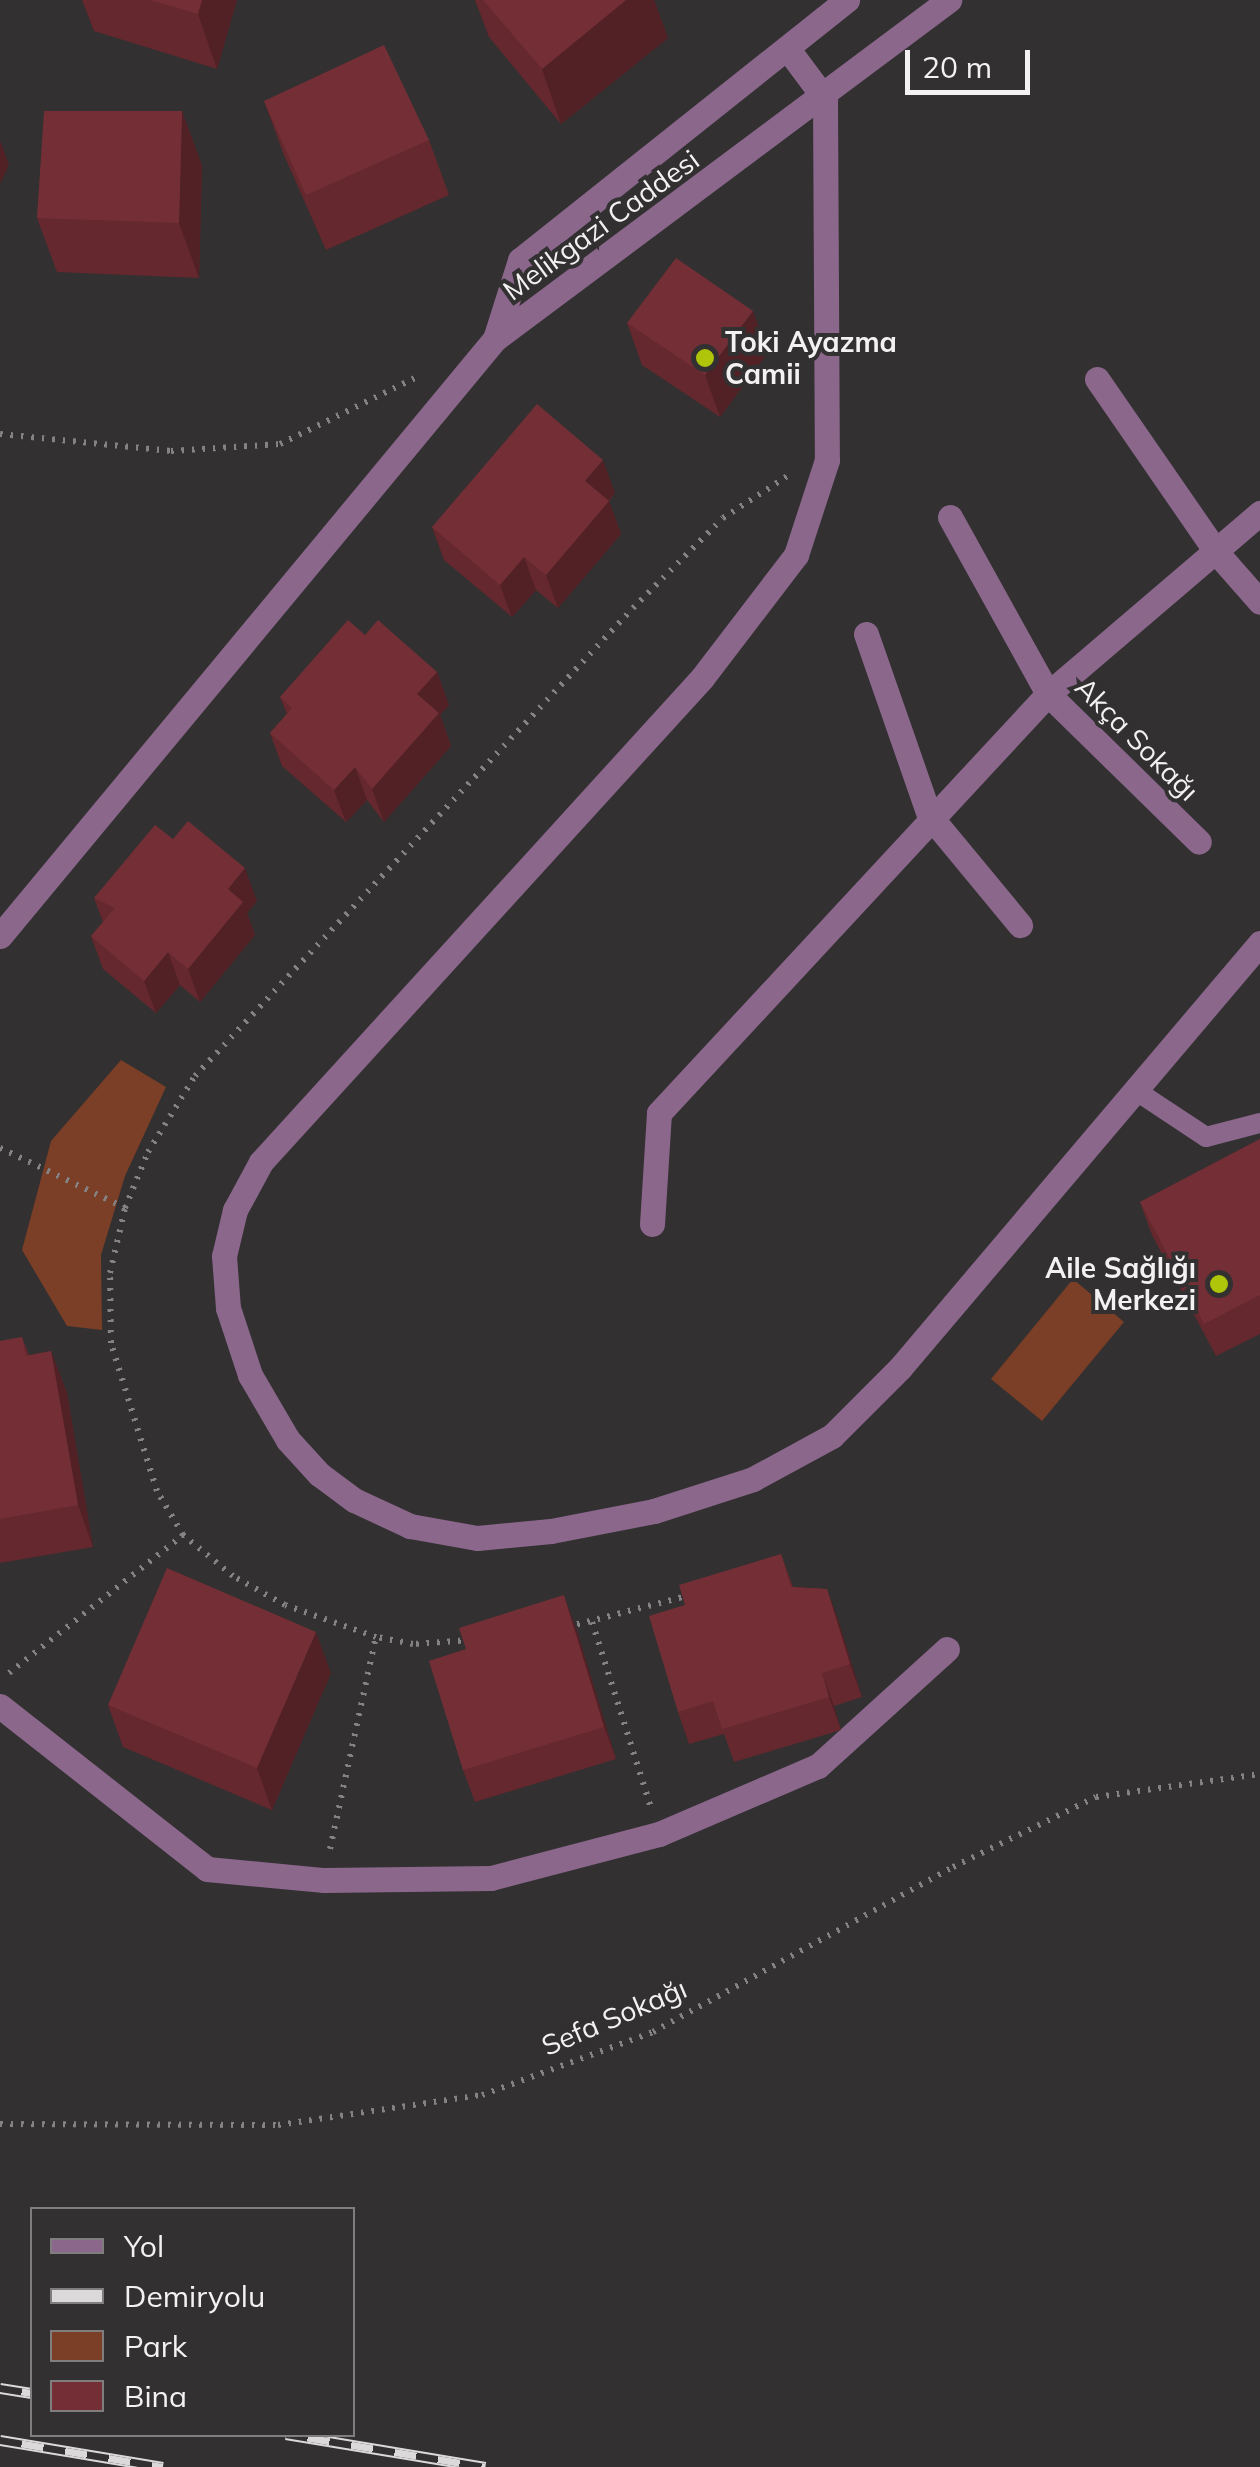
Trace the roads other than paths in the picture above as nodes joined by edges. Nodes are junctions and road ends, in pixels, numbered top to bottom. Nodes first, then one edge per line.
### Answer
1 (847, 0) edge
2 (949, 0) edge
3 (786, 48) junction
4 (825, 99) junction
5 (495, 339) junction
6 (1097, 379) dead end
7 (1260, 513) edge
8 (950, 517) dead end
9 (1217, 553) junction
10 (1260, 602) edge
11 (866, 634) dead end
12 (1048, 694) junction
13 (930, 815) junction
14 (1199, 842) dead end
15 (1020, 925) dead end
16 (0, 936) edge
17 (1260, 944) edge
18 (1135, 1090) junction
19 (1260, 1124) edge
20 (652, 1224) dead end
21 (948, 1649) dead end
22 (0, 1706) edge

1 - 3 street, Melikgazi Caddesi
2 - 4 street, Melikgazi Caddesi
3 - 4 street
3 - 5 street, Melikgazi Caddesi
4 - 5 street, Melikgazi Caddesi
4 - 18 street
5 - 16 street
6 - 9 street
7 - 9 street
8 - 12 street, Akça Sokağı
9 - 10 street
9 - 12 street
11 - 13 street
12 - 13 street
12 - 14 street, Akça Sokağı
13 - 15 street
13 - 20 street
17 - 18 street
18 - 19 lane
21 - 22 street

